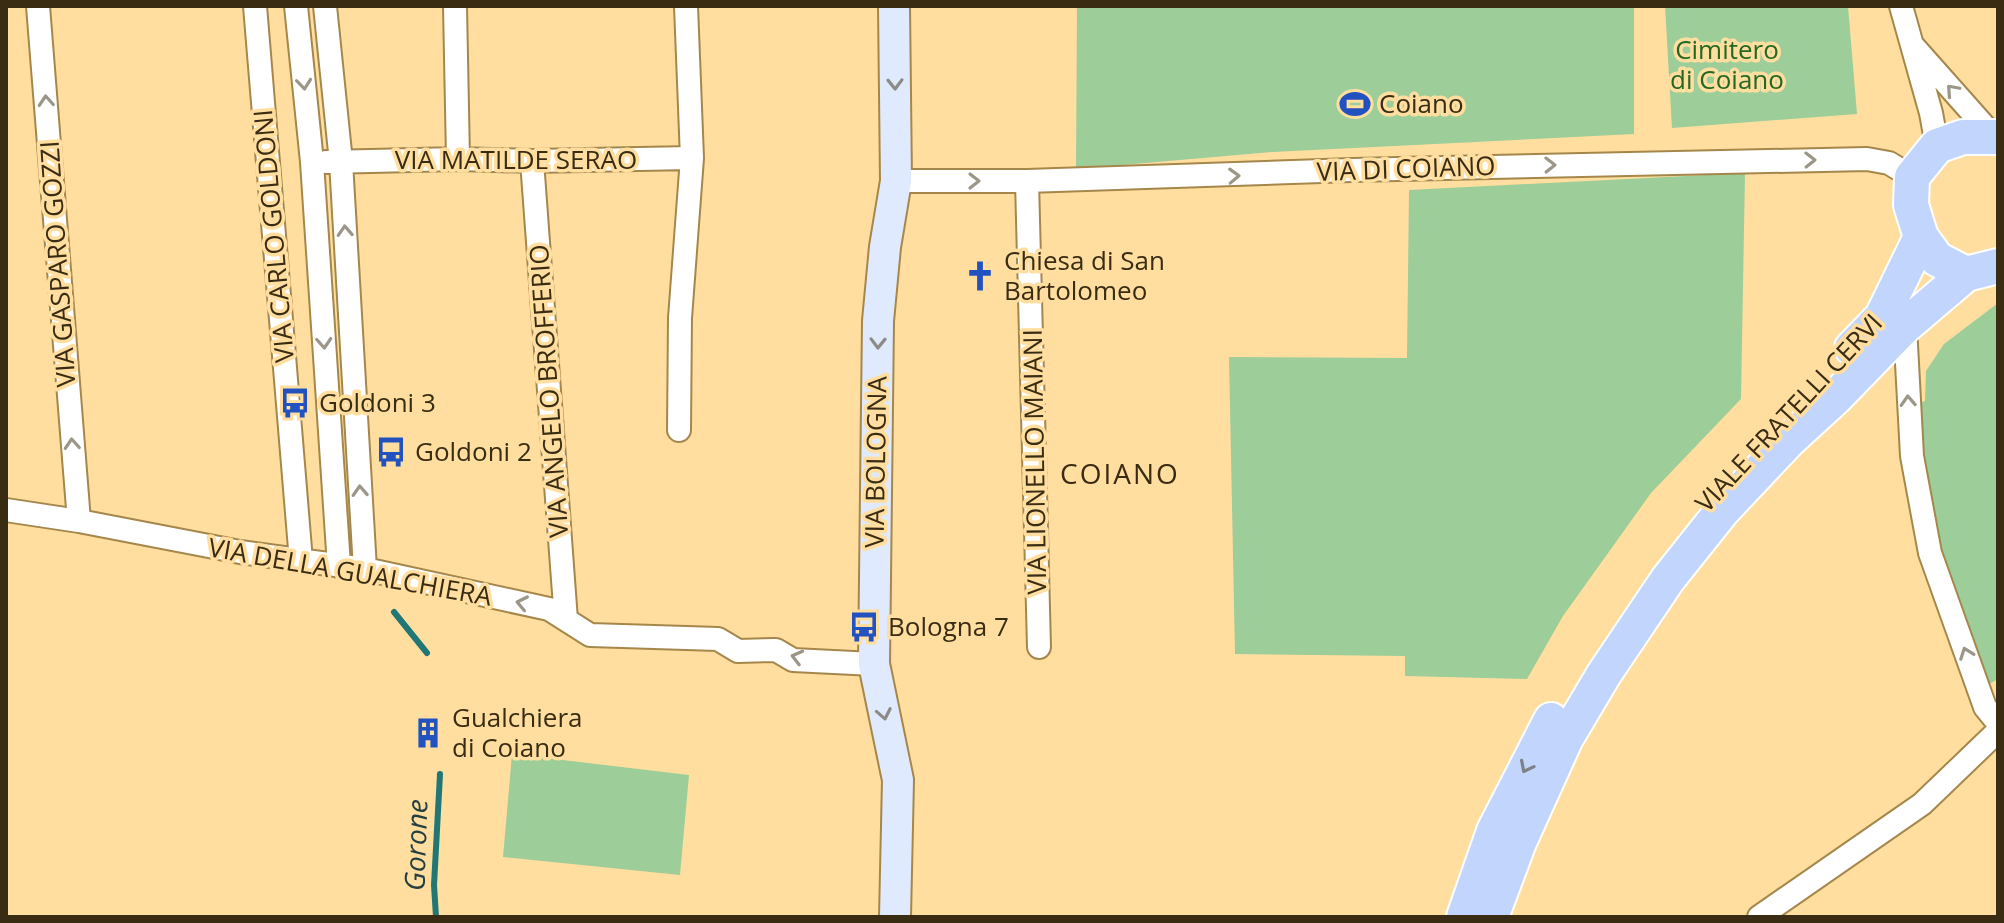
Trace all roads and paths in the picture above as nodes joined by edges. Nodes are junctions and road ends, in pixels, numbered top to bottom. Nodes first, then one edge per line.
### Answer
1 (38, 6) edge
2 (255, 6) edge
3 (296, 6) edge
4 (325, 6) edge
5 (455, 6) edge
6 (686, 6) edge
7 (894, 6) edge
8 (1901, 6) edge
9 (1910, 43) junction
10 (1996, 137) edge
11 (1937, 146) junction
12 (692, 158) junction
13 (458, 159) junction
14 (532, 161) junction
15 (312, 162) junction
16 (341, 162) junction
17 (1912, 177) junction
18 (896, 181) junction
19 (1027, 181) junction
20 (1921, 237) junction
21 (1982, 270) edge
22 (1905, 326) junction
23 (679, 430) dead end
24 (6, 510) edge
25 (79, 521) junction
26 (301, 561) junction
27 (339, 566) junction
28 (365, 569) junction
29 (566, 620) junction
30 (1039, 647) dead end
31 (874, 664) junction
32 (1998, 723) edge
33 (1998, 731) edge
34 (895, 917) edge
35 (1464, 917) edge
36 (1491, 917) edge
37 (1759, 917) edge

25 -> 1 street, VIA GASPARO GOZZI
2 - 26 street, VIA CARLO GOLDONI
3 -> 15 street, VIA CARLO GOLDONI
4 - 16 street
5 - 13 street
6 - 12 street
7 -> 18 street, VIA BOLOGNA
8 - 9 street
10 -> 9 street
9 - 11 street
10 - 11 main road
11 - 17 main road
12 - 14 street, VIA MATILDE SERAO
12 - 23 street
13 - 14 street, VIA MATILDE SERAO
13 - 16 street, VIA MATILDE SERAO
14 - 29 street, VIA ANGELO BROFFERIO
15 - 16 street, VIA CARLO GOLDONI
15 -> 27 street, VIA CARLO GOLDONI
28 -> 16 street
19 -> 17 street, VIA DI COIANO
17 - 20 main road
18 -> 19 street, VIA DI COIANO
18 -> 31 street, VIA BOLOGNA
19 - 30 street, VIA LIONELLO MAIANI
20 - 21 main road, VIALE FRATELLI CERVI
20 -> 35 main road, VIALE FRATELLI CERVI
21 - 22 main road, VIALE FRATELLI CERVI
32 -> 22 street
22 - 36 main road, VIALE FRATELLI CERVI
24 - 25 street, VIA DELLA GUALCHIERA
25 - 26 street, VIA DELLA GUALCHIERA
26 - 27 street, VIA DELLA GUALCHIERA
27 - 28 street, VIA DELLA GUALCHIERA
29 -> 28 street, VIA DELLA GUALCHIERA
31 -> 29 street, VIA DELLA GUALCHIERA
31 -> 34 street, VIA BOLOGNA
33 - 37 street

